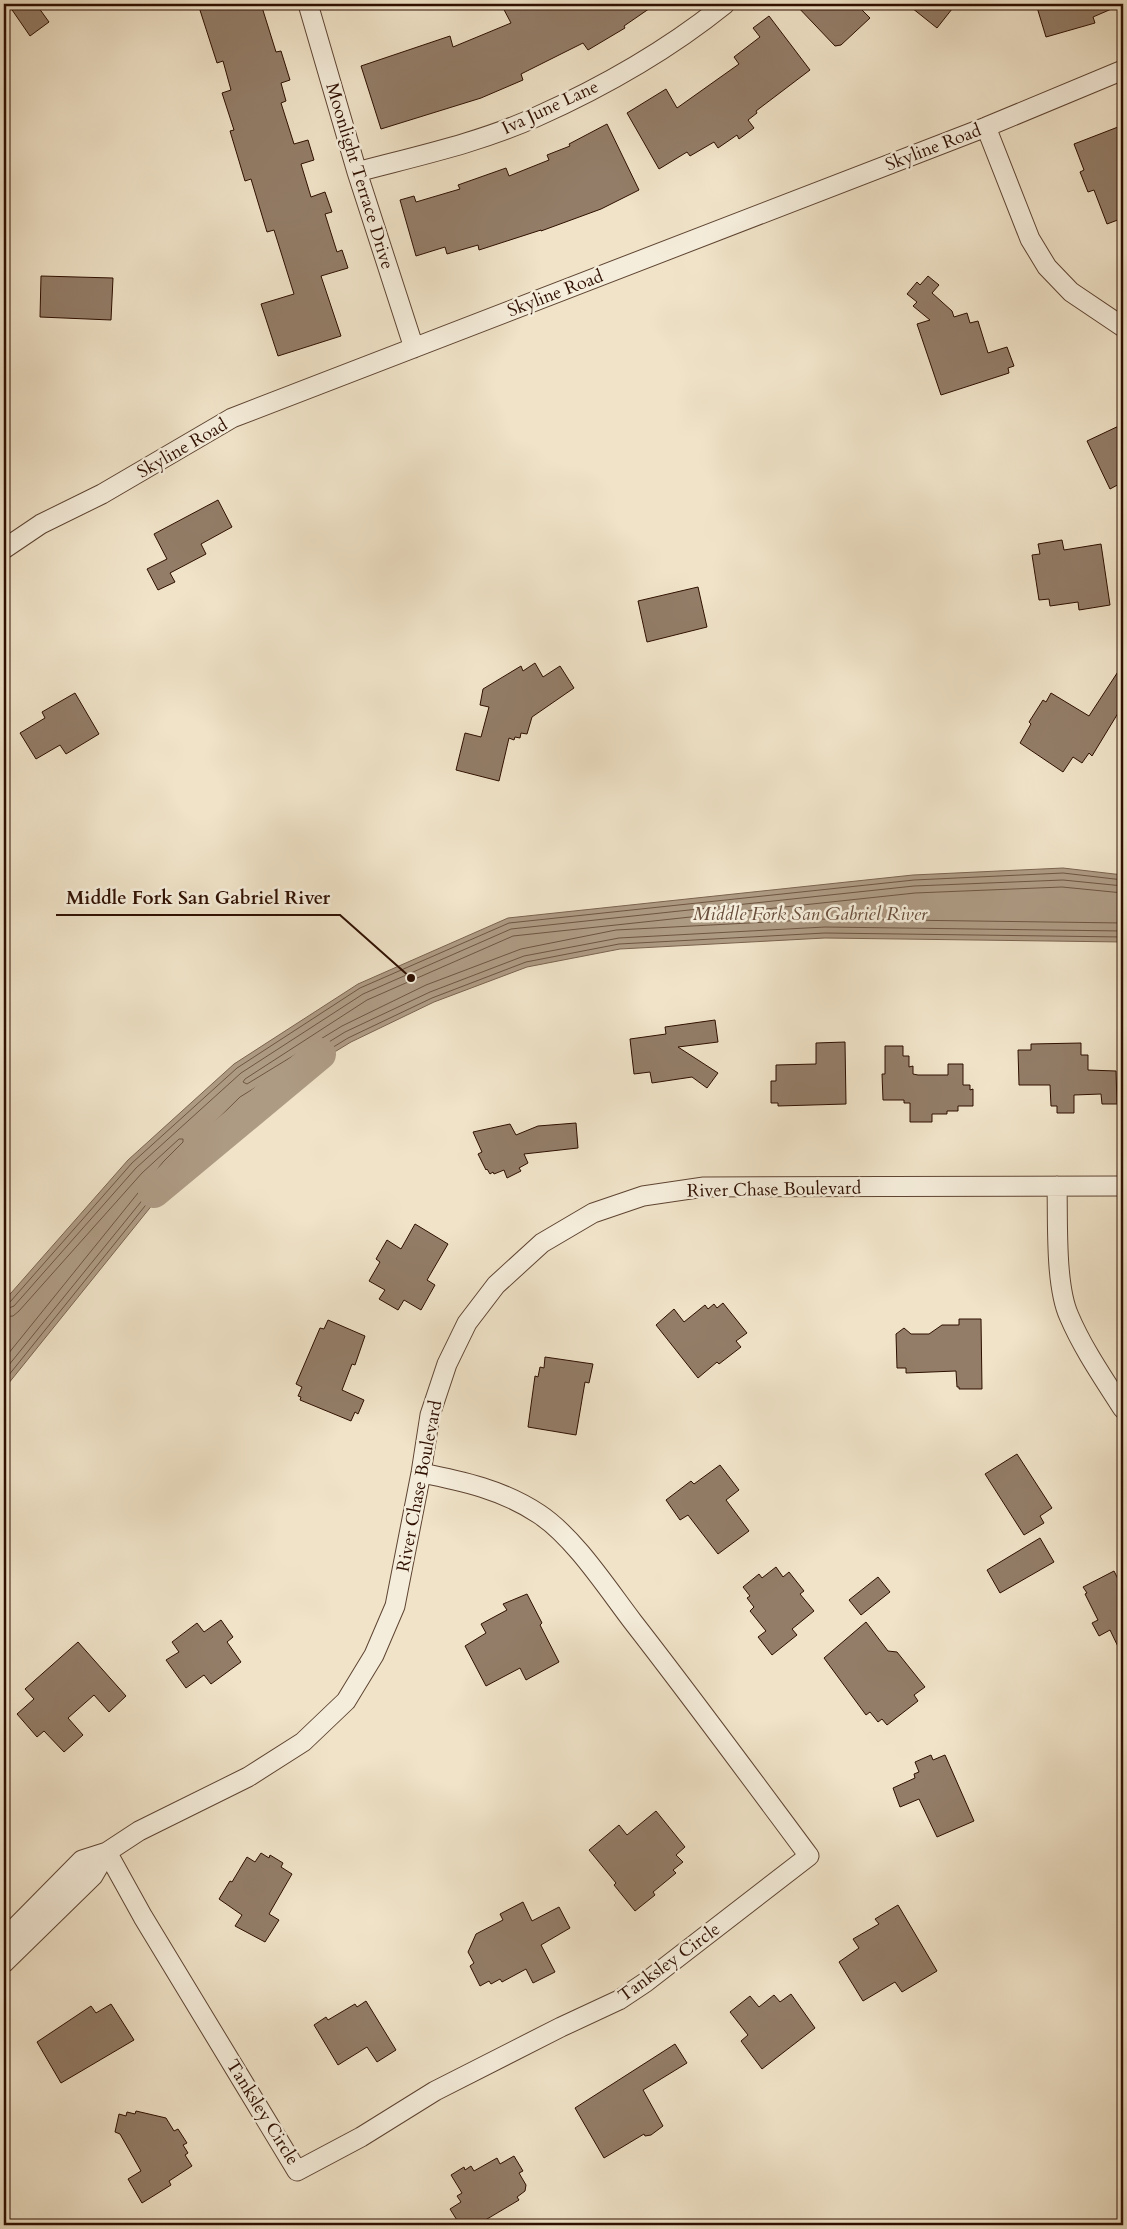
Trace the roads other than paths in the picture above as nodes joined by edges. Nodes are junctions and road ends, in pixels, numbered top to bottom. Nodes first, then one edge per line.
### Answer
1 (308, 4) edge
2 (725, 4) edge
3 (1123, 70) edge
4 (986, 126) junction
5 (357, 172) junction
6 (1123, 327) edge
7 (414, 348) junction
8 (4, 549) edge
9 (1057, 1186) junction
10 (1123, 1186) edge
11 (1123, 1409) edge
12 (421, 1473) junction
13 (107, 1852) junction
14 (4, 1939) edge
15 (4, 1963) edge

1 - 5 street, Moonlight Terrace Drive
2 - 5 street, Iva June Lane
3 - 4 street, Skyline Road
4 - 6 street
4 - 7 street, Skyline Road
5 - 7 street, Moonlight Terrace Drive
7 - 8 street, Skyline Road
9 - 10 street, River Chase Boulevard
9 - 11 street
9 - 12 street, River Chase Boulevard
12 - 13 street, River Chase Boulevard
12 - 13 street, Tanksley Circle
13 - 14 street, River Chase Boulevard
13 - 15 street, River Chase Boulevard

